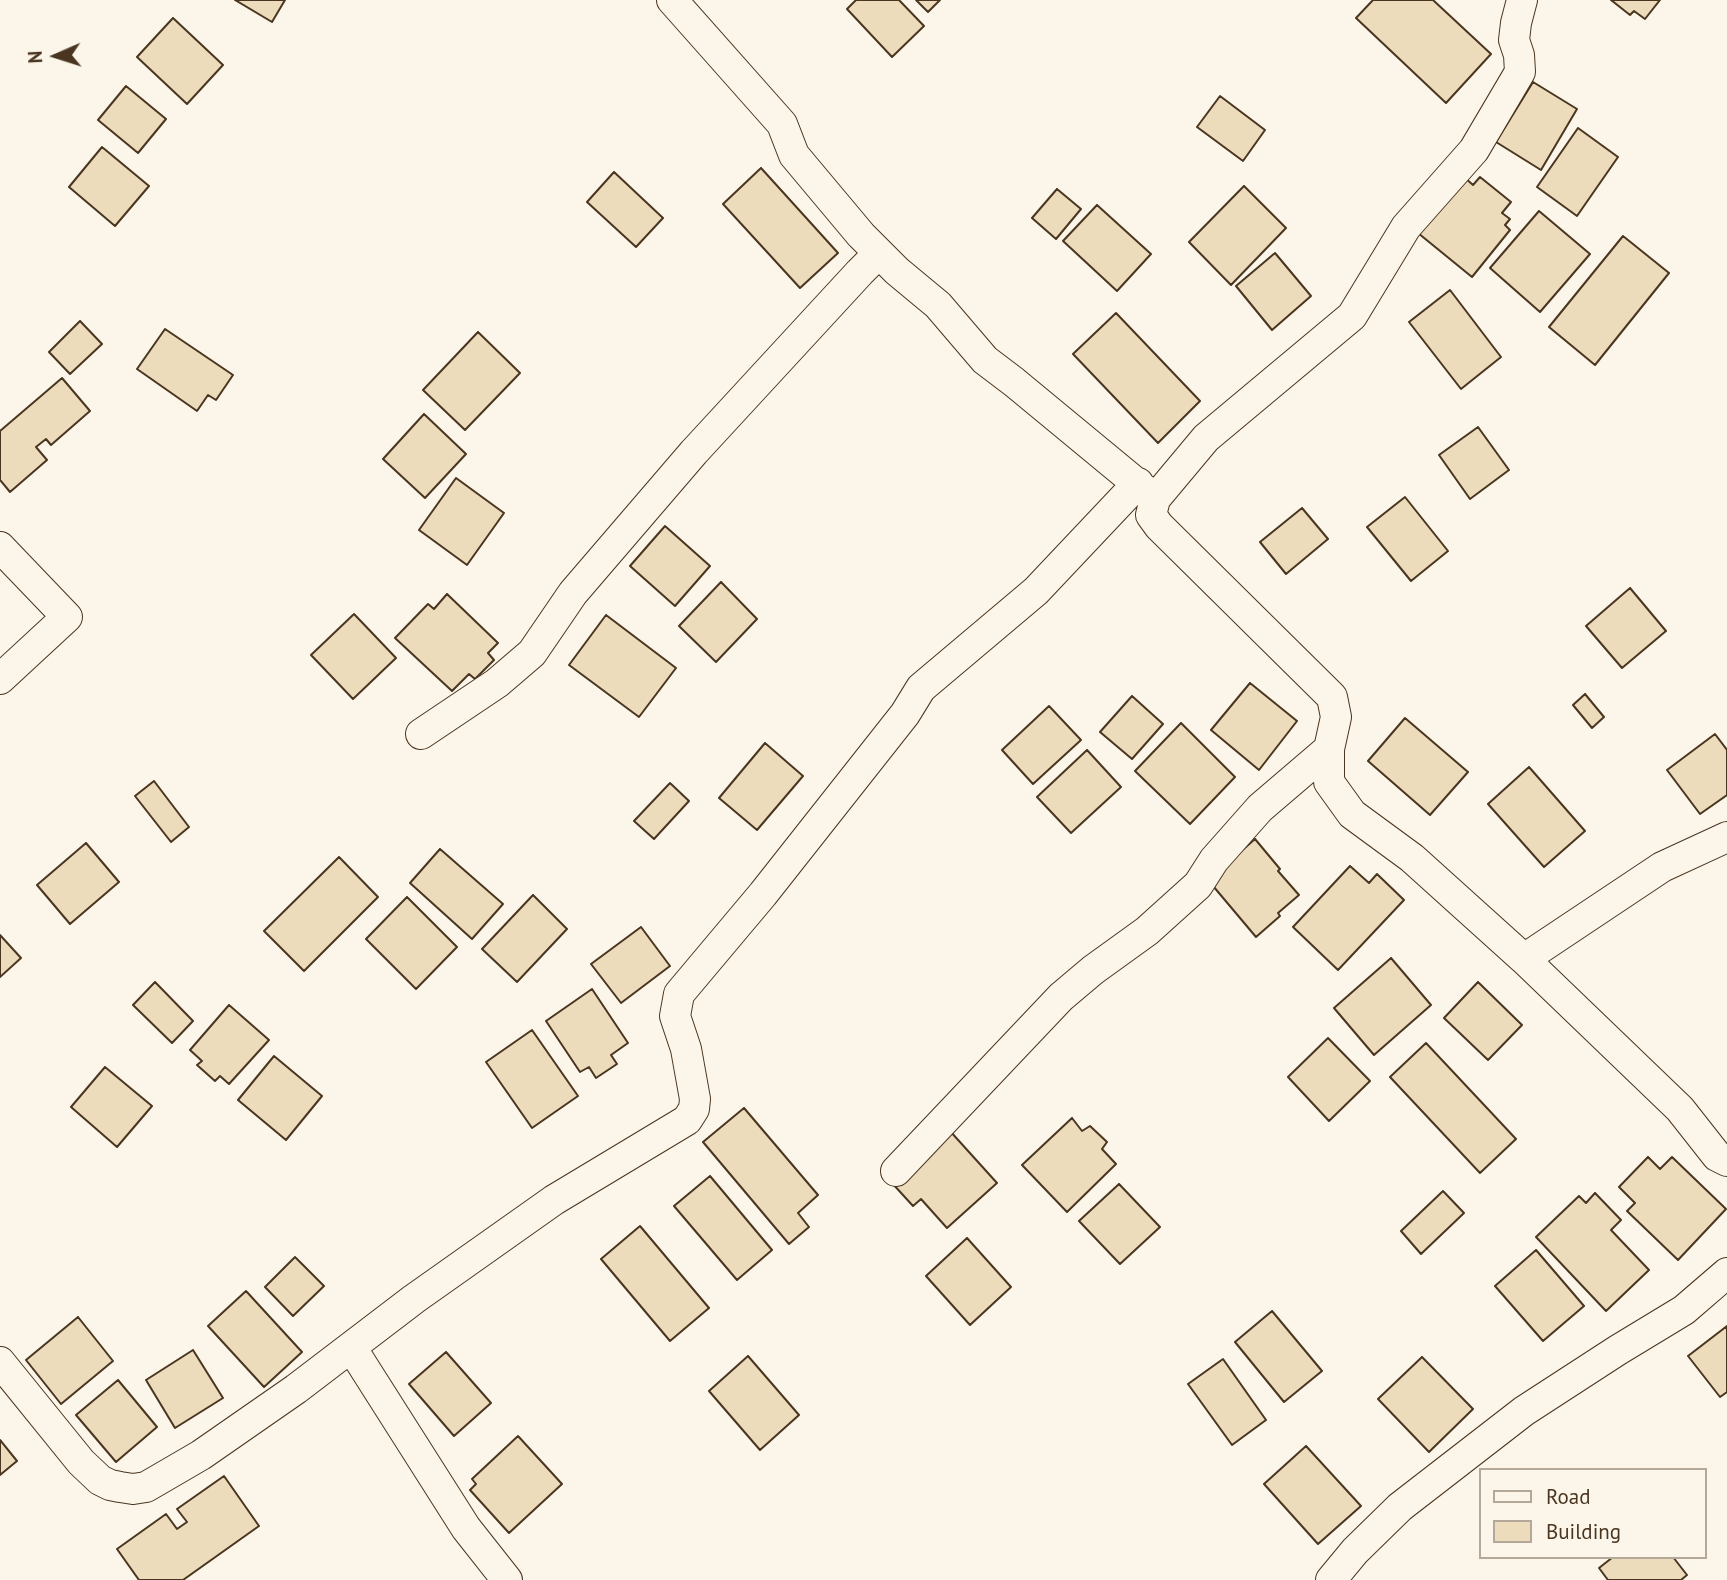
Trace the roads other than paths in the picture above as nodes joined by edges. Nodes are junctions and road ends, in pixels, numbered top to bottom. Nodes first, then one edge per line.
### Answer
1 (672, 0) edge
2 (1522, 0) edge
3 (879, 253) junction
4 (1146, 491) junction
5 (0, 547) edge
6 (0, 679) edge
7 (421, 734) dead end
8 (1329, 749) junction
9 (1727, 837) edge
10 (1524, 959) junction
11 (1727, 1161) edge
12 (896, 1171) dead end
13 (1727, 1273) edge
14 (351, 1347) junction
15 (0, 1362) edge
16 (507, 1580) edge
17 (1331, 1580) edge

1 - 3 street
2 - 4 street
3 - 4 street
3 - 7 street
4 - 8 street
4 - 14 street
5 - 6 street
8 - 10 street
8 - 12 street
9 - 10 street
10 - 11 street
13 - 17 street
14 - 15 street
14 - 16 street

